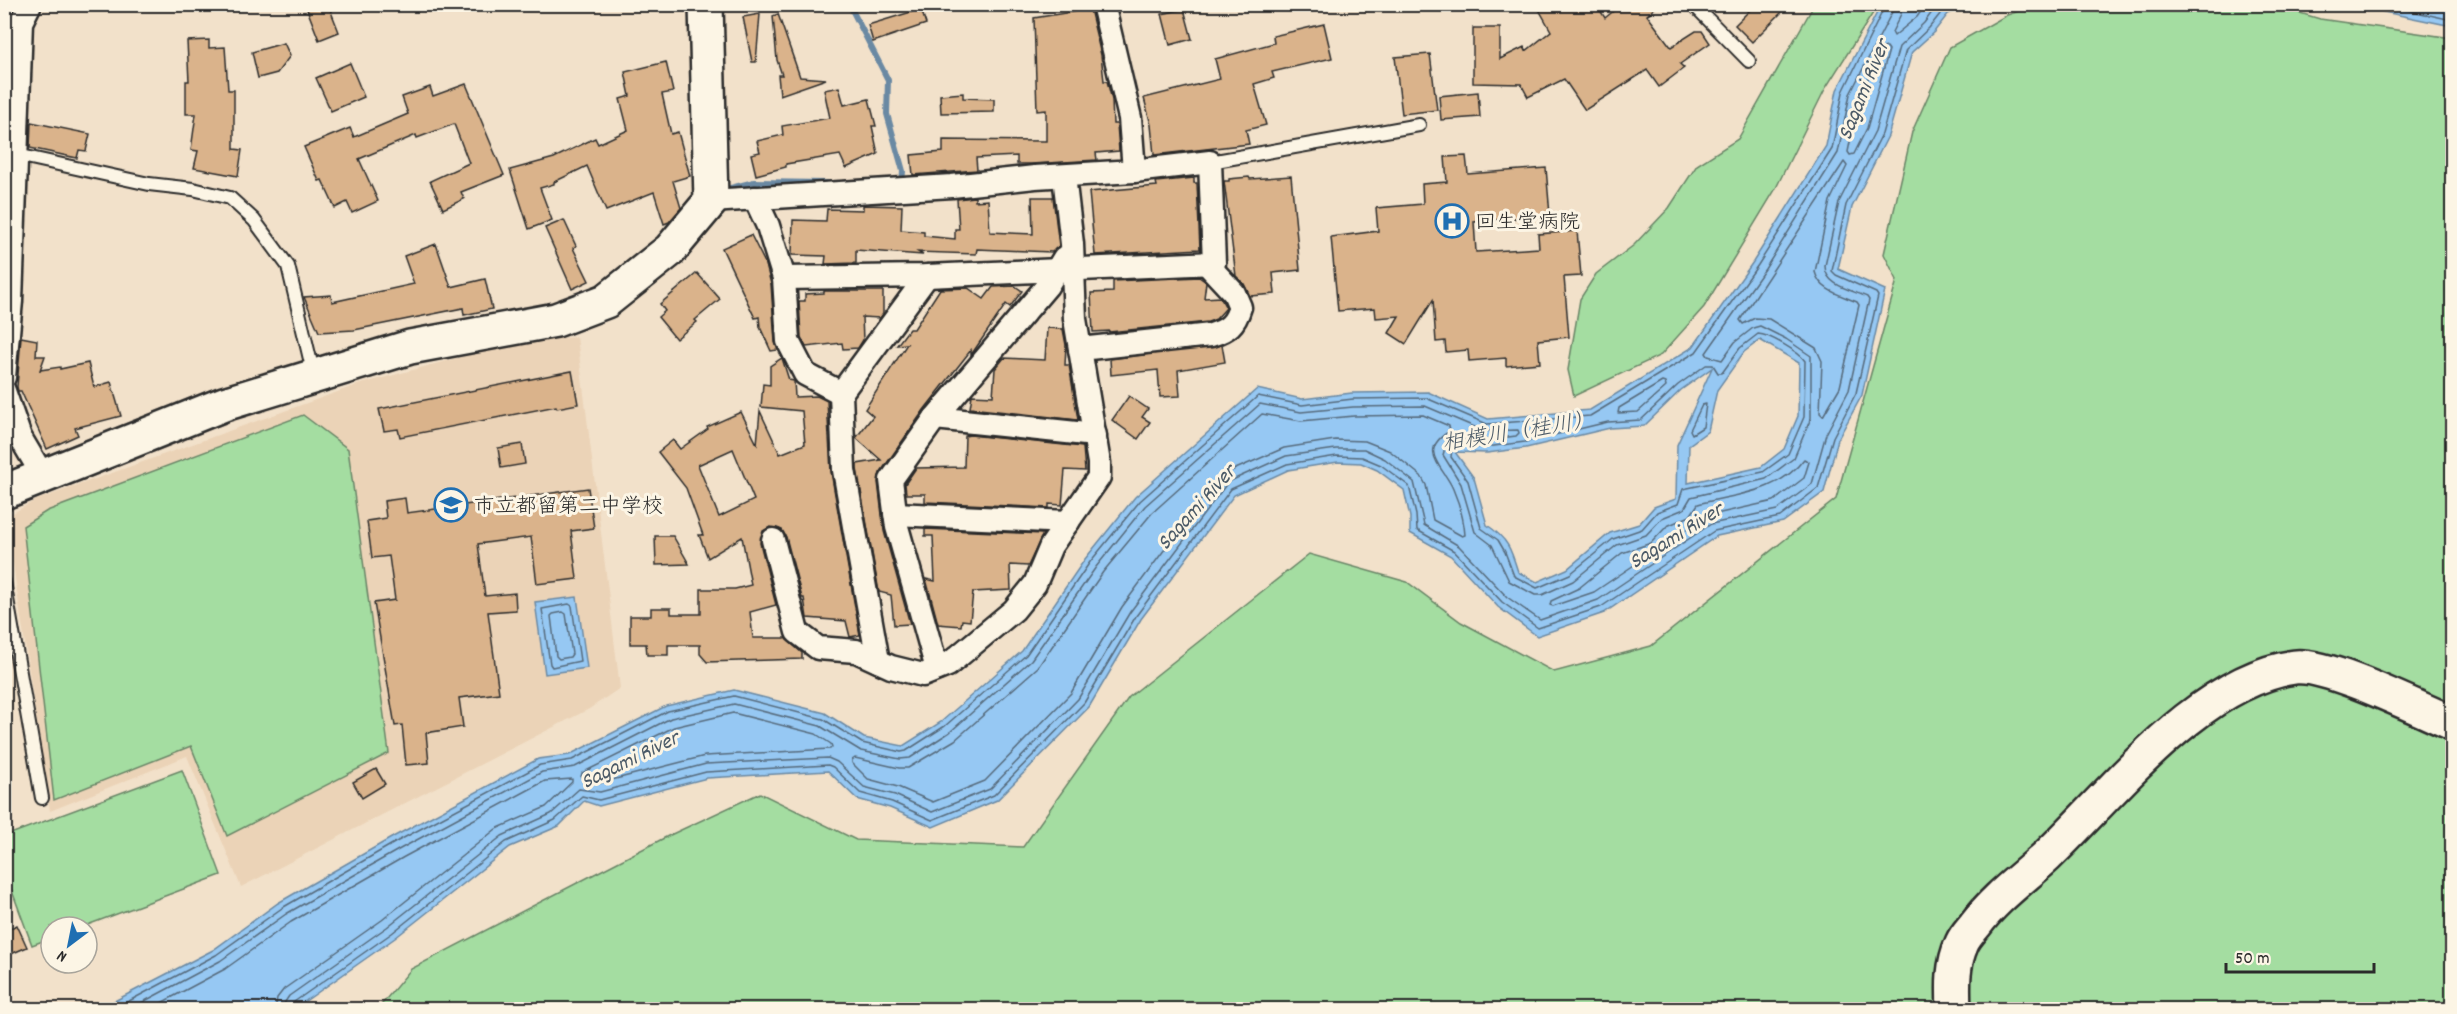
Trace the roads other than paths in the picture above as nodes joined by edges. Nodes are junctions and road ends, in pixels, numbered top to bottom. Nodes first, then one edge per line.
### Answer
1 (30, 4) edge
2 (706, 4) edge
3 (1103, 4) edge
4 (1693, 4) edge
5 (1749, 61) dead end
6 (1419, 125) dead end
7 (11, 158) edge
8 (1210, 162) junction
9 (1134, 171) junction
10 (1064, 176) junction
11 (755, 198) junction
12 (711, 201) junction
13 (1206, 263) junction
14 (1065, 269) junction
15 (927, 276) junction
16 (784, 278) junction
17 (1080, 349) junction
18 (4, 377) edge
19 (315, 377) junction
20 (4, 391) edge
21 (841, 393) junction
22 (935, 418) junction
23 (1095, 435) junction
24 (43, 476) junction
25 (4, 492) edge
26 (895, 514) junction
27 (1068, 522) junction
28 (773, 540) dead end
29 (4, 582) edge
30 (878, 661) junction
31 (937, 669) junction
32 (2452, 723) edge
33 (42, 798) dead end
34 (1954, 1010) edge

1 - 7 street
2 - 12 street
3 - 9 street
4 - 5 lane
6 - 8 lane
7 - 18 street
7 - 19 lane
8 - 9 street
8 - 13 street
9 - 10 street
10 - 11 street
10 - 14 street
11 - 12 street
11 - 16 street
12 - 19 street
13 - 14 street
13 - 17 street
14 - 15 street
14 - 17 street
14 - 22 street
15 - 16 street
15 - 21 street
16 - 21 street
17 - 23 street
19 - 24 street
20 - 24 street
21 - 30 street
22 - 23 street
22 - 26 street
23 - 27 street
24 - 25 street
26 - 27 street
26 - 31 street
27 - 31 street
28 - 30 street
29 - 33 lane
30 - 31 street
32 - 34 street

